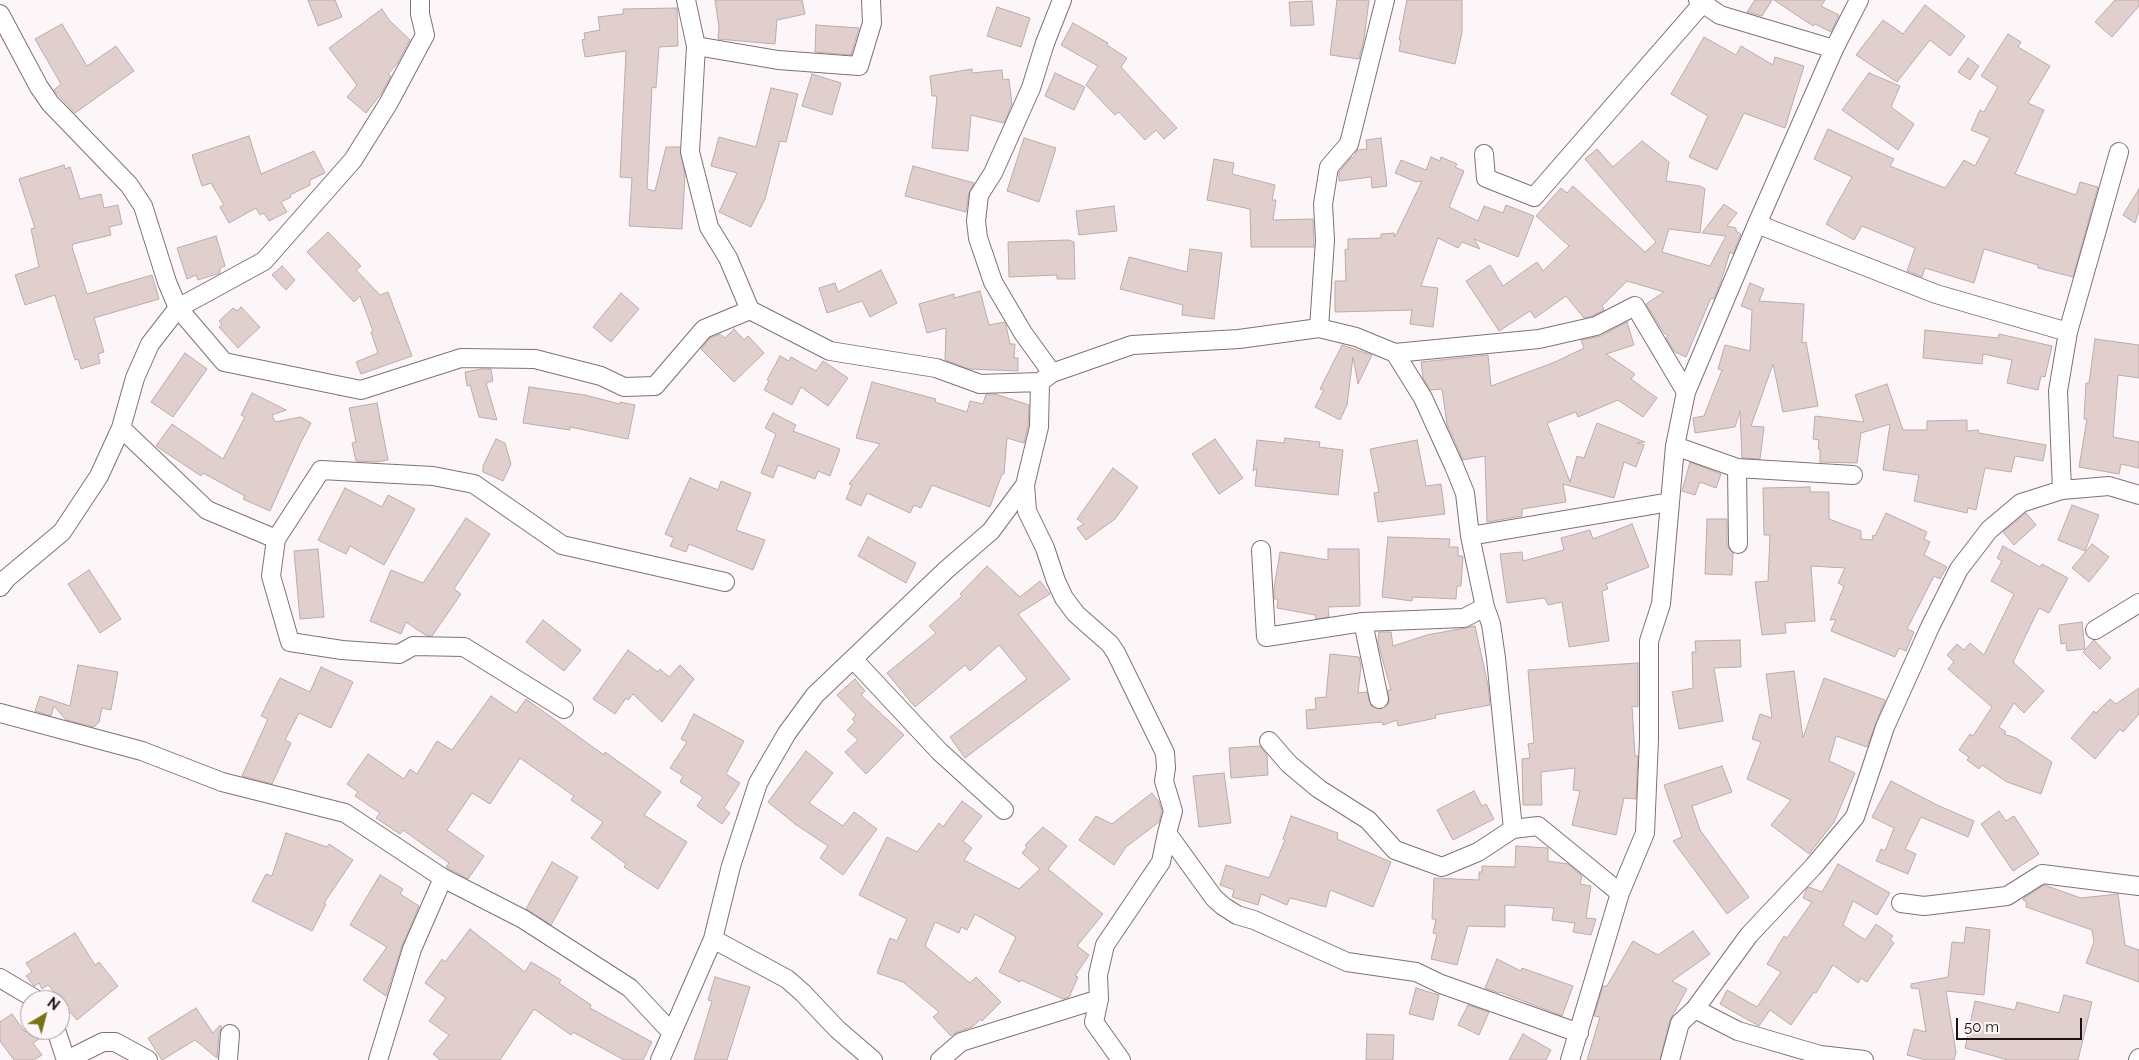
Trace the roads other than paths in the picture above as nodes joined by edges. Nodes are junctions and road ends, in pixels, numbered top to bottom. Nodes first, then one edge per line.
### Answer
1 (420, 0) edge
2 (686, 0) edge
3 (871, 0) edge
4 (1062, 0) edge
5 (1385, 0) edge
6 (1859, 0) edge
7 (1700, 2) edge
8 (0, 14) edge
9 (696, 46) junction
10 (1834, 49) junction
11 (2119, 152) dead end
12 (1484, 154) dead end
13 (1757, 224) junction
14 (178, 308) junction
15 (750, 310) junction
16 (1319, 328) junction
17 (2068, 332) junction
18 (1395, 353) junction
19 (1046, 378) junction
20 (1686, 392) junction
21 (121, 428) junction
22 (1675, 446) junction
23 (1737, 468) junction
24 (1853, 475) dead end
25 (1025, 485) junction
26 (2062, 490) junction
27 (2139, 495) edge
28 (1670, 502) junction
29 (1470, 536) junction
30 (276, 539) junction
31 (1738, 544) dead end
32 (1261, 550) dead end
33 (725, 582) dead end
34 (0, 587) edge
35 (2139, 602) edge
36 (1485, 607) junction
37 (1363, 622) junction
38 (2095, 630) dead end
39 (854, 660) junction
40 (1379, 698) dead end
41 (564, 709) dead end
42 (0, 713) edge
43 (1268, 741) dead end
44 (1004, 810) dead end
45 (1513, 829) junction
46 (1167, 833) junction
47 (1161, 862) junction
48 (1191, 864) junction
49 (443, 878) junction
50 (2139, 886) edge
51 (1620, 893) junction
52 (1900, 903) dead end
53 (713, 940) junction
54 (0, 978) edge
55 (20, 990) edge
56 (1099, 999) junction
57 (1695, 1009) junction
58 (672, 1033) junction
59 (1578, 1033) junction
60 (230, 1034) dead end
61 (59, 1040) edge
62 (66, 1060) edge
63 (148, 1060) edge
64 (228, 1060) edge
65 (378, 1060) edge
66 (660, 1060) edge
67 (873, 1060) edge
68 (940, 1060) edge
69 (1121, 1060) edge
70 (1570, 1060) edge
71 (1670, 1060) edge
72 (1864, 1060) edge

1 - 14 street
2 - 9 street
3 - 9 street
4 - 19 street
5 - 16 street
6 - 10 street
7 - 10 street
7 - 12 street
8 - 14 street
9 - 15 street
10 - 13 street
11 - 17 street
13 - 17 street
13 - 20 street
14 - 15 street
14 - 21 street
15 - 19 street
16 - 18 street
16 - 19 street
17 - 26 street
18 - 20 street
18 - 29 street
19 - 25 street
20 - 22 street
21 - 30 street
21 - 34 street
22 - 23 street
22 - 28 street
23 - 24 street
23 - 31 street
25 - 39 street
25 - 46 street
26 - 27 street
26 - 57 street
28 - 29 street
28 - 51 street
29 - 36 street
30 - 33 street
30 - 41 street
32 - 37 street
35 - 38 street
36 - 37 street
36 - 45 street
37 - 40 street
39 - 44 street
39 - 53 street
42 - 49 street
43 - 45 street
45 - 51 street
46 - 47 street
46 - 48 street
47 - 48 street
47 - 56 street
48 - 59 street
49 - 58 street
49 - 65 street
50 - 52 street
51 - 59 street
53 - 58 street
53 - 67 street
54 - 55 street
56 - 68 street
56 - 69 street
57 - 71 street
57 - 72 street
58 - 66 street
59 - 70 street
60 - 64 street
61 - 62 street
62 - 63 street

